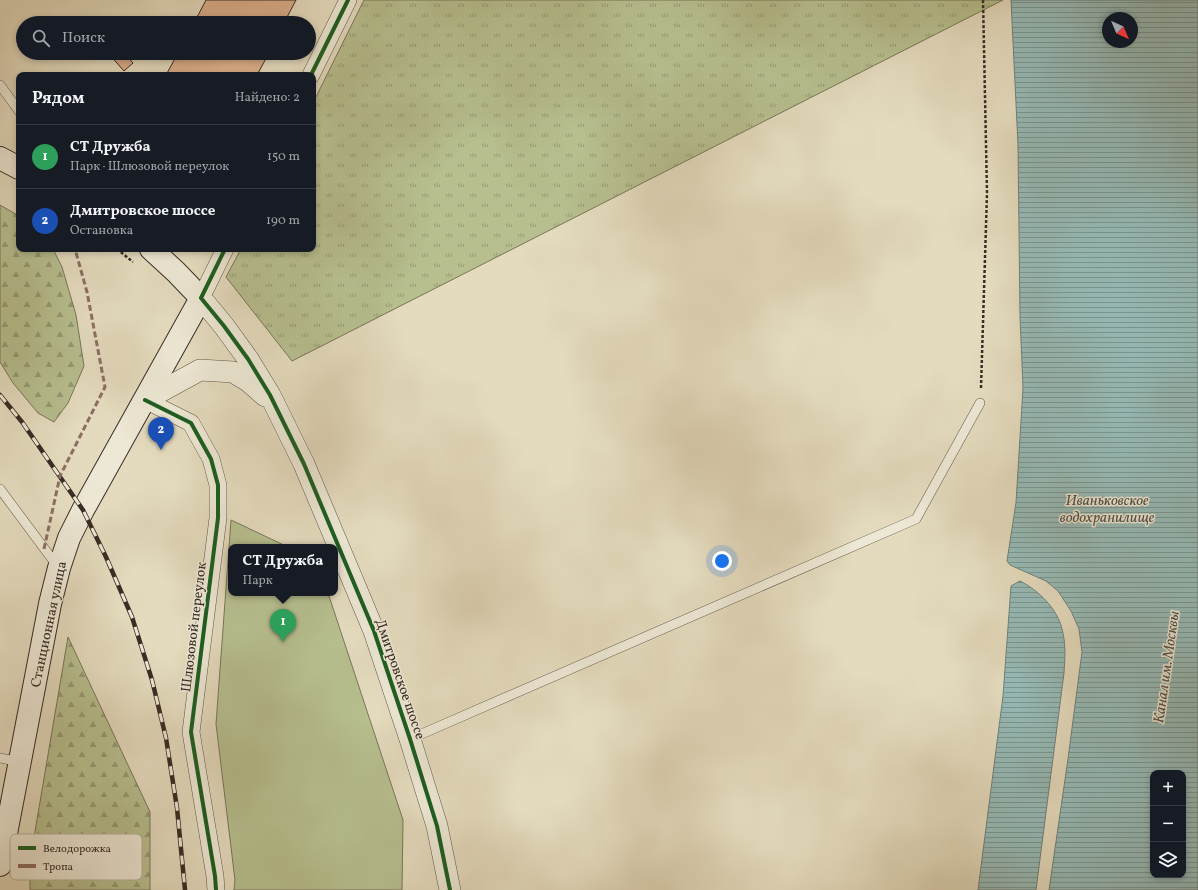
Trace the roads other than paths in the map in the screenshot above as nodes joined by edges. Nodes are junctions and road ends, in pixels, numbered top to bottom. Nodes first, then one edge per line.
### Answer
1 (348, 0) edge
2 (312, 72) edge
3 (0, 85) edge
4 (16, 107) edge
5 (0, 158) edge
6 (16, 166) edge
7 (154, 252) edge
8 (224, 252) edge
9 (201, 298) junction
10 (145, 400) junction
11 (980, 403) road end
12 (276, 405) junction
13 (0, 489) edge
14 (338, 544) edge
15 (338, 545) edge
16 (59, 568) junction
17 (410, 739) junction
18 (10, 760) edge
19 (0, 865) edge
20 (216, 890) edge
21 (450, 890) edge

1 - 2 street
3 - 4 lane
5 - 6 main road
7 - 9 main road, Дмитровское шоссе
8 - 9 street
9 - 10 main road, Станционная улица
9 - 12 street, Дмитровское шоссе
10 - 12 street
10 - 16 main road, Станционная улица
10 - 20 street, Шлюзовой переулок
11 - 17 lane
12 - 14 street, Дмитровское шоссе
13 - 16 lane
15 - 17 street, Дмитровское шоссе
16 - 18 main road, Станционная улица
17 - 21 street, Дмитровское шоссе
18 - 19 main road, Станционная улица

